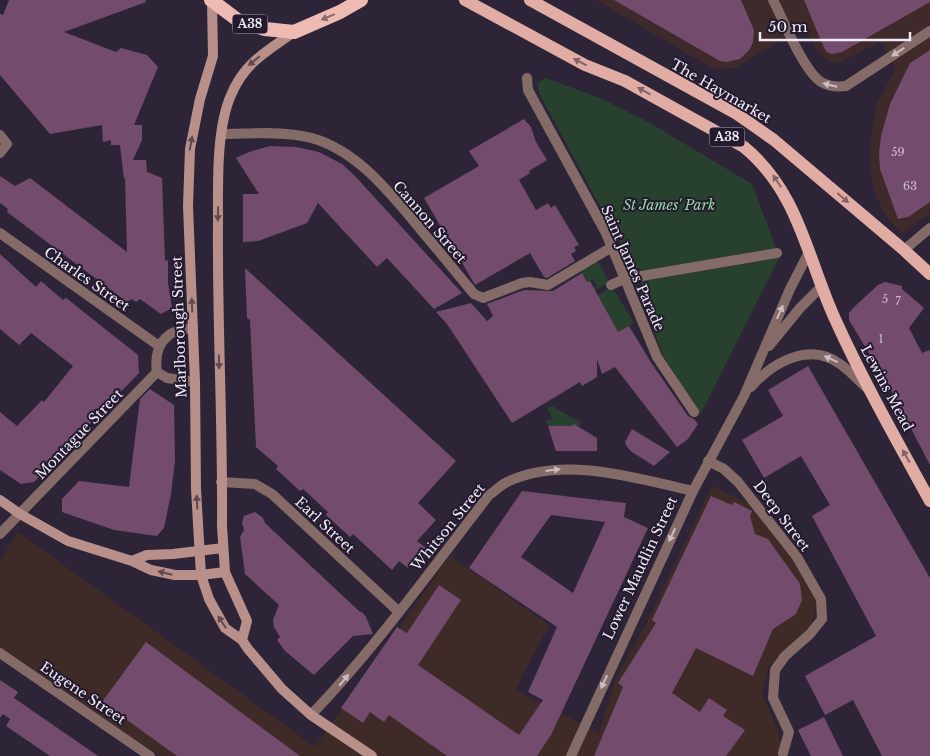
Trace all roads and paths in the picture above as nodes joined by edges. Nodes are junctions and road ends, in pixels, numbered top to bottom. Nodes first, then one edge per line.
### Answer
1 (211, 0) edge
2 (361, 0) edge
3 (465, 0) edge
4 (530, 0) edge
5 (773, 0) edge
6 (930, 31) edge
7 (294, 32) junction
8 (527, 78) dead end
9 (222, 134) junction
10 (0, 135) edge
11 (0, 153) edge
12 (930, 228) edge
13 (0, 234) edge
14 (612, 247) junction
15 (904, 250) junction
16 (809, 252) junction
17 (777, 253) dead end
18 (930, 274) edge
19 (624, 279) junction
20 (611, 284) dead end
21 (821, 287) junction
22 (193, 328) junction
23 (159, 346) junction
24 (761, 356) junction
25 (157, 372) junction
26 (195, 382) junction
27 (869, 389) junction
28 (744, 396) junction
29 (694, 412) dead end
30 (708, 461) junction
31 (221, 482) junction
32 (692, 491) junction
33 (0, 500) edge
34 (930, 501) edge
35 (20, 514) junction
36 (0, 534) edge
37 (223, 548) junction
38 (199, 551) junction
39 (132, 561) junction
40 (225, 572) junction
41 (201, 575) junction
42 (399, 612) junction
43 (242, 640) junction
44 (0, 653) edge
45 (311, 716) junction
46 (783, 753) dead end
47 (150, 756) edge
48 (372, 756) edge
49 (571, 756) edge

1 - 7 highway, A38
22 -> 1 main road, Marlborough Street
2 -> 7 highway, A38
16 -> 3 main road, A38
4 -> 15 main road, The Haymarket / A38
6 -> 5 street
7 -> 9 main road
8 - 14 street, Saint James Parade
9 - 14 street, Cannon Street
9 -> 31 main road
10 - 11 street
12 - 15 street
13 - 23 street, Charles Street
14 - 19 street, Saint James Parade
15 - 18 main road, A38
16 - 21 main road, A38
24 -> 16 street, Lower Maudlin Street
17 - 19 street
19 - 20 street
19 - 29 street, Saint James Parade
21 - 24 street, Lower Maudlin Street
21 - 27 main road, Lewins Mead / A38
22 - 23 street
22 - 26 main road, Marlborough Street
23 - 25 street
24 - 28 street, Lower Maudlin Street
25 - 26 street
25 - 35 street, Montague Street
38 -> 26 main road, Marlborough Street
27 -> 28 street, Lower Maudlin Street
34 -> 27 main road, Lewins Mead / A38
28 - 30 street, Lower Maudlin Street
30 - 32 street, Lower Maudlin Street
30 - 46 street, Deep Street
31 - 37 main road
31 - 42 street, Earl Street
42 -> 32 street, Whitson Street
32 -> 49 street, Lower Maudlin Street
33 - 35 main road
35 - 36 street, Montague Street
35 - 39 main road
37 - 38 main road
37 - 40 main road
38 - 39 main road
38 - 41 main road, Marlborough Street
41 -> 39 main road
40 - 41 main road
40 - 43 main road
43 -> 41 main road, Marlborough Street
45 -> 42 street, Whitson Street
43 - 45 main road, Marlborough Street
44 - 47 street, Eugene Street
45 - 48 main road, Marlborough Street

